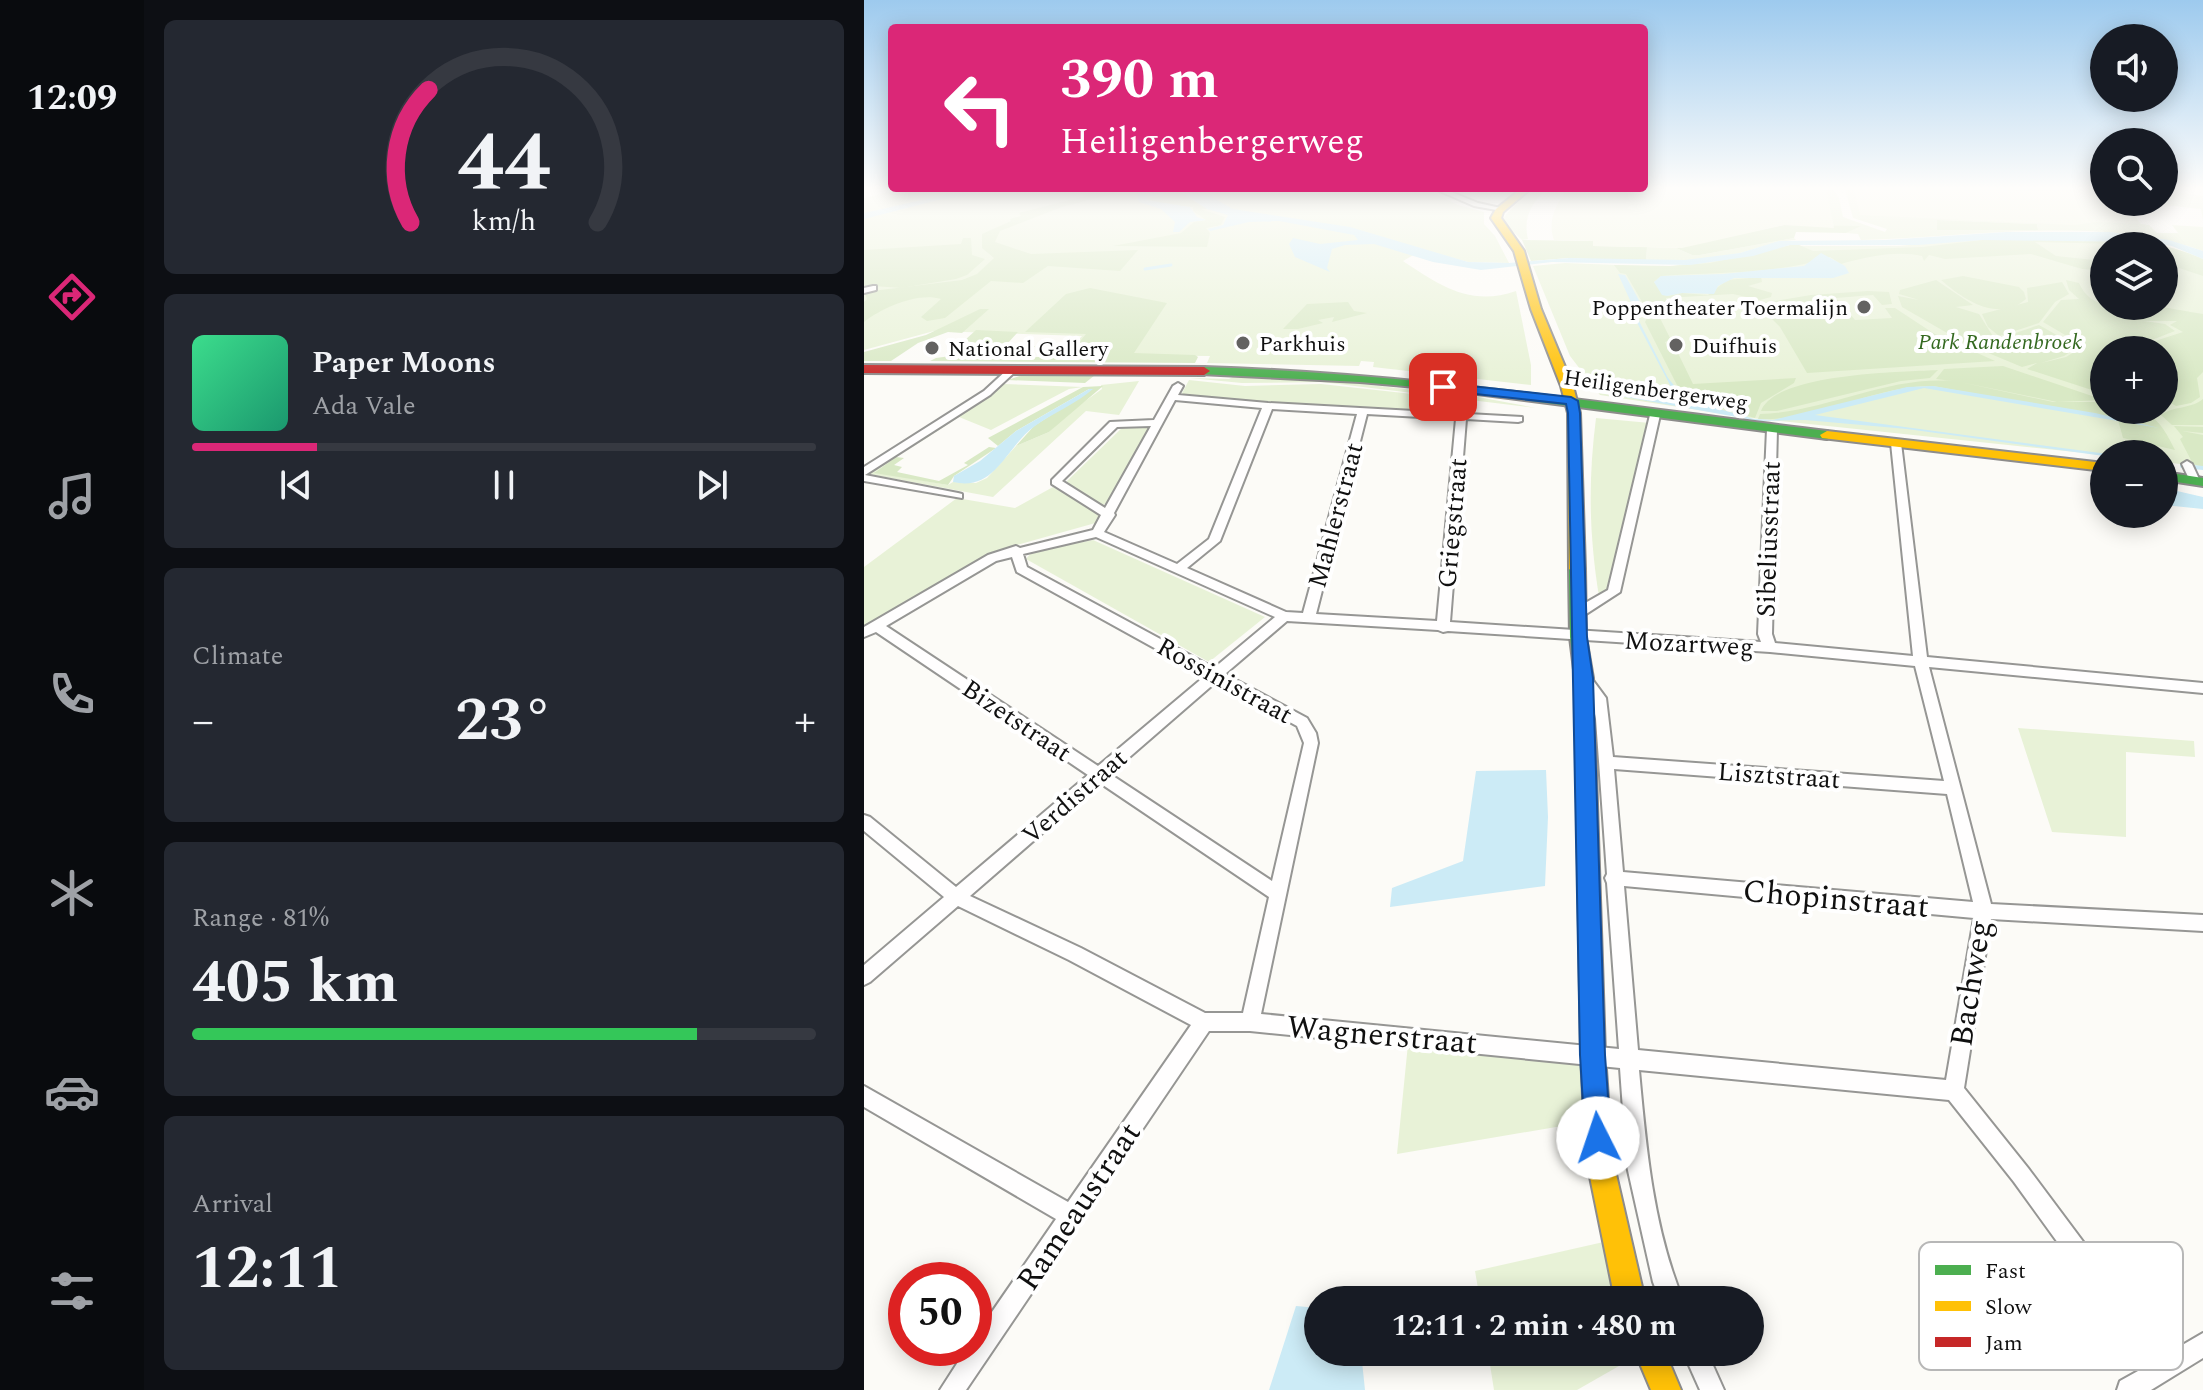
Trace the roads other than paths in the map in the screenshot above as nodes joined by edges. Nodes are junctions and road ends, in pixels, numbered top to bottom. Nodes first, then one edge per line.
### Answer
1 (1514, 254) edge
2 (864, 369) edge
3 (1012, 370) junction
4 (1571, 401) junction
5 (1268, 406) junction
6 (1363, 411) junction
7 (1655, 415) junction
8 (1461, 418) junction
9 (1518, 419) dead end
10 (1158, 423) junction
11 (1772, 429) junction
12 (1896, 443) junction
13 (2090, 465) edge
14 (864, 472) edge
15 (864, 478) edge
16 (958, 496) dead end
17 (1109, 515) junction
18 (1097, 533) junction
19 (1016, 550) junction
20 (1179, 569) junction
21 (1578, 613) junction
22 (1284, 616) junction
23 (1308, 618) junction
24 (1443, 628) junction
25 (871, 630) edge
26 (1578, 637) junction
27 (1770, 647) junction
28 (1922, 661) junction
29 (1216, 675) junction
30 (1584, 678) junction
31 (2203, 689) edge
32 (1605, 762) junction
33 (1099, 775) junction
34 (1953, 788) junction
35 (864, 822) edge
36 (1613, 878) junction
37 (1276, 893) junction
38 (956, 897) junction
39 (1984, 911) junction
40 (2203, 923) edge
41 (864, 976) edge
42 (1204, 1022) junction
43 (1250, 1022) junction
44 (1593, 1055) junction
45 (1628, 1058) junction
46 (1954, 1091) junction
47 (864, 1096) edge
48 (1072, 1216) junction
49 (2070, 1242) edge
50 (1627, 1286) edge
51 (1666, 1286) edge
52 (2203, 1345) edge
53 (2183, 1356) edge
54 (1656, 1366) edge
55 (1701, 1366) edge
56 (2158, 1370) edge
57 (952, 1390) edge
58 (1666, 1390) edge
59 (1712, 1390) edge
60 (2129, 1390) edge

1 - 4 main road
2 - 3 main road, Heiligenbergerweg
3 - 4 main road, Heiligenbergerweg
3 - 14 street
4 - 7 main road, Heiligenbergerweg
4 - 21 main road
5 - 6 street
5 - 10 street
5 - 20 street
6 - 8 street
6 - 23 street, Mahlerstraat
7 - 11 main road, Heiligenbergerweg
7 - 21 street
8 - 9 street
8 - 24 street, Griegstraat
10 - 17 street
10 - 17 street
11 - 12 main road, Heiligenbergerweg
11 - 27 street, Sibeliusstraat
12 - 13 main road, Heiligenbergerweg
12 - 28 street, Bachweg
15 - 16 street
17 - 18 street
18 - 19 street
18 - 20 street, Mozartweg
19 - 25 street
19 - 29 street, Rossinistraat
20 - 22 street, Mozartweg
21 - 26 main road
22 - 23 street, Mozartweg
22 - 29 street, Verdistraat
23 - 24 street, Mozartweg
24 - 26 street, Mozartweg
25 - 33 street, Bizetstraat
26 - 27 street, Mozartweg
26 - 30 main road
27 - 28 street, Mozartweg
28 - 31 street, Mozartweg
28 - 34 street, Bachweg
29 - 33 street, Verdistraat
29 - 37 street, Rossinistraat
30 - 32 street
30 - 44 main road
32 - 34 street, Lisztstraat
32 - 36 street
33 - 37 street, Bizetstraat
33 - 38 street, Verdistraat
34 - 39 street, Bachweg
35 - 38 street, Wagnerstraat
36 - 39 street, Chopinstraat
36 - 45 street
37 - 43 street, Rossinistraat
38 - 41 street, Verdistraat
38 - 42 street, Wagnerstraat
39 - 40 street, Chopinstraat
39 - 46 street, Bachweg
42 - 43 street, Wagnerstraat
42 - 48 street, Rameaustraat
43 - 44 street, Wagnerstraat
44 - 45 street, Wagnerstraat
44 - 50 main road
45 - 46 street, Wagnerstraat
45 - 51 street
46 - 49 street
47 - 48 street
48 - 57 street, Rameaustraat
52 - 53 street
54 - 58 main road
55 - 59 street
56 - 60 street

